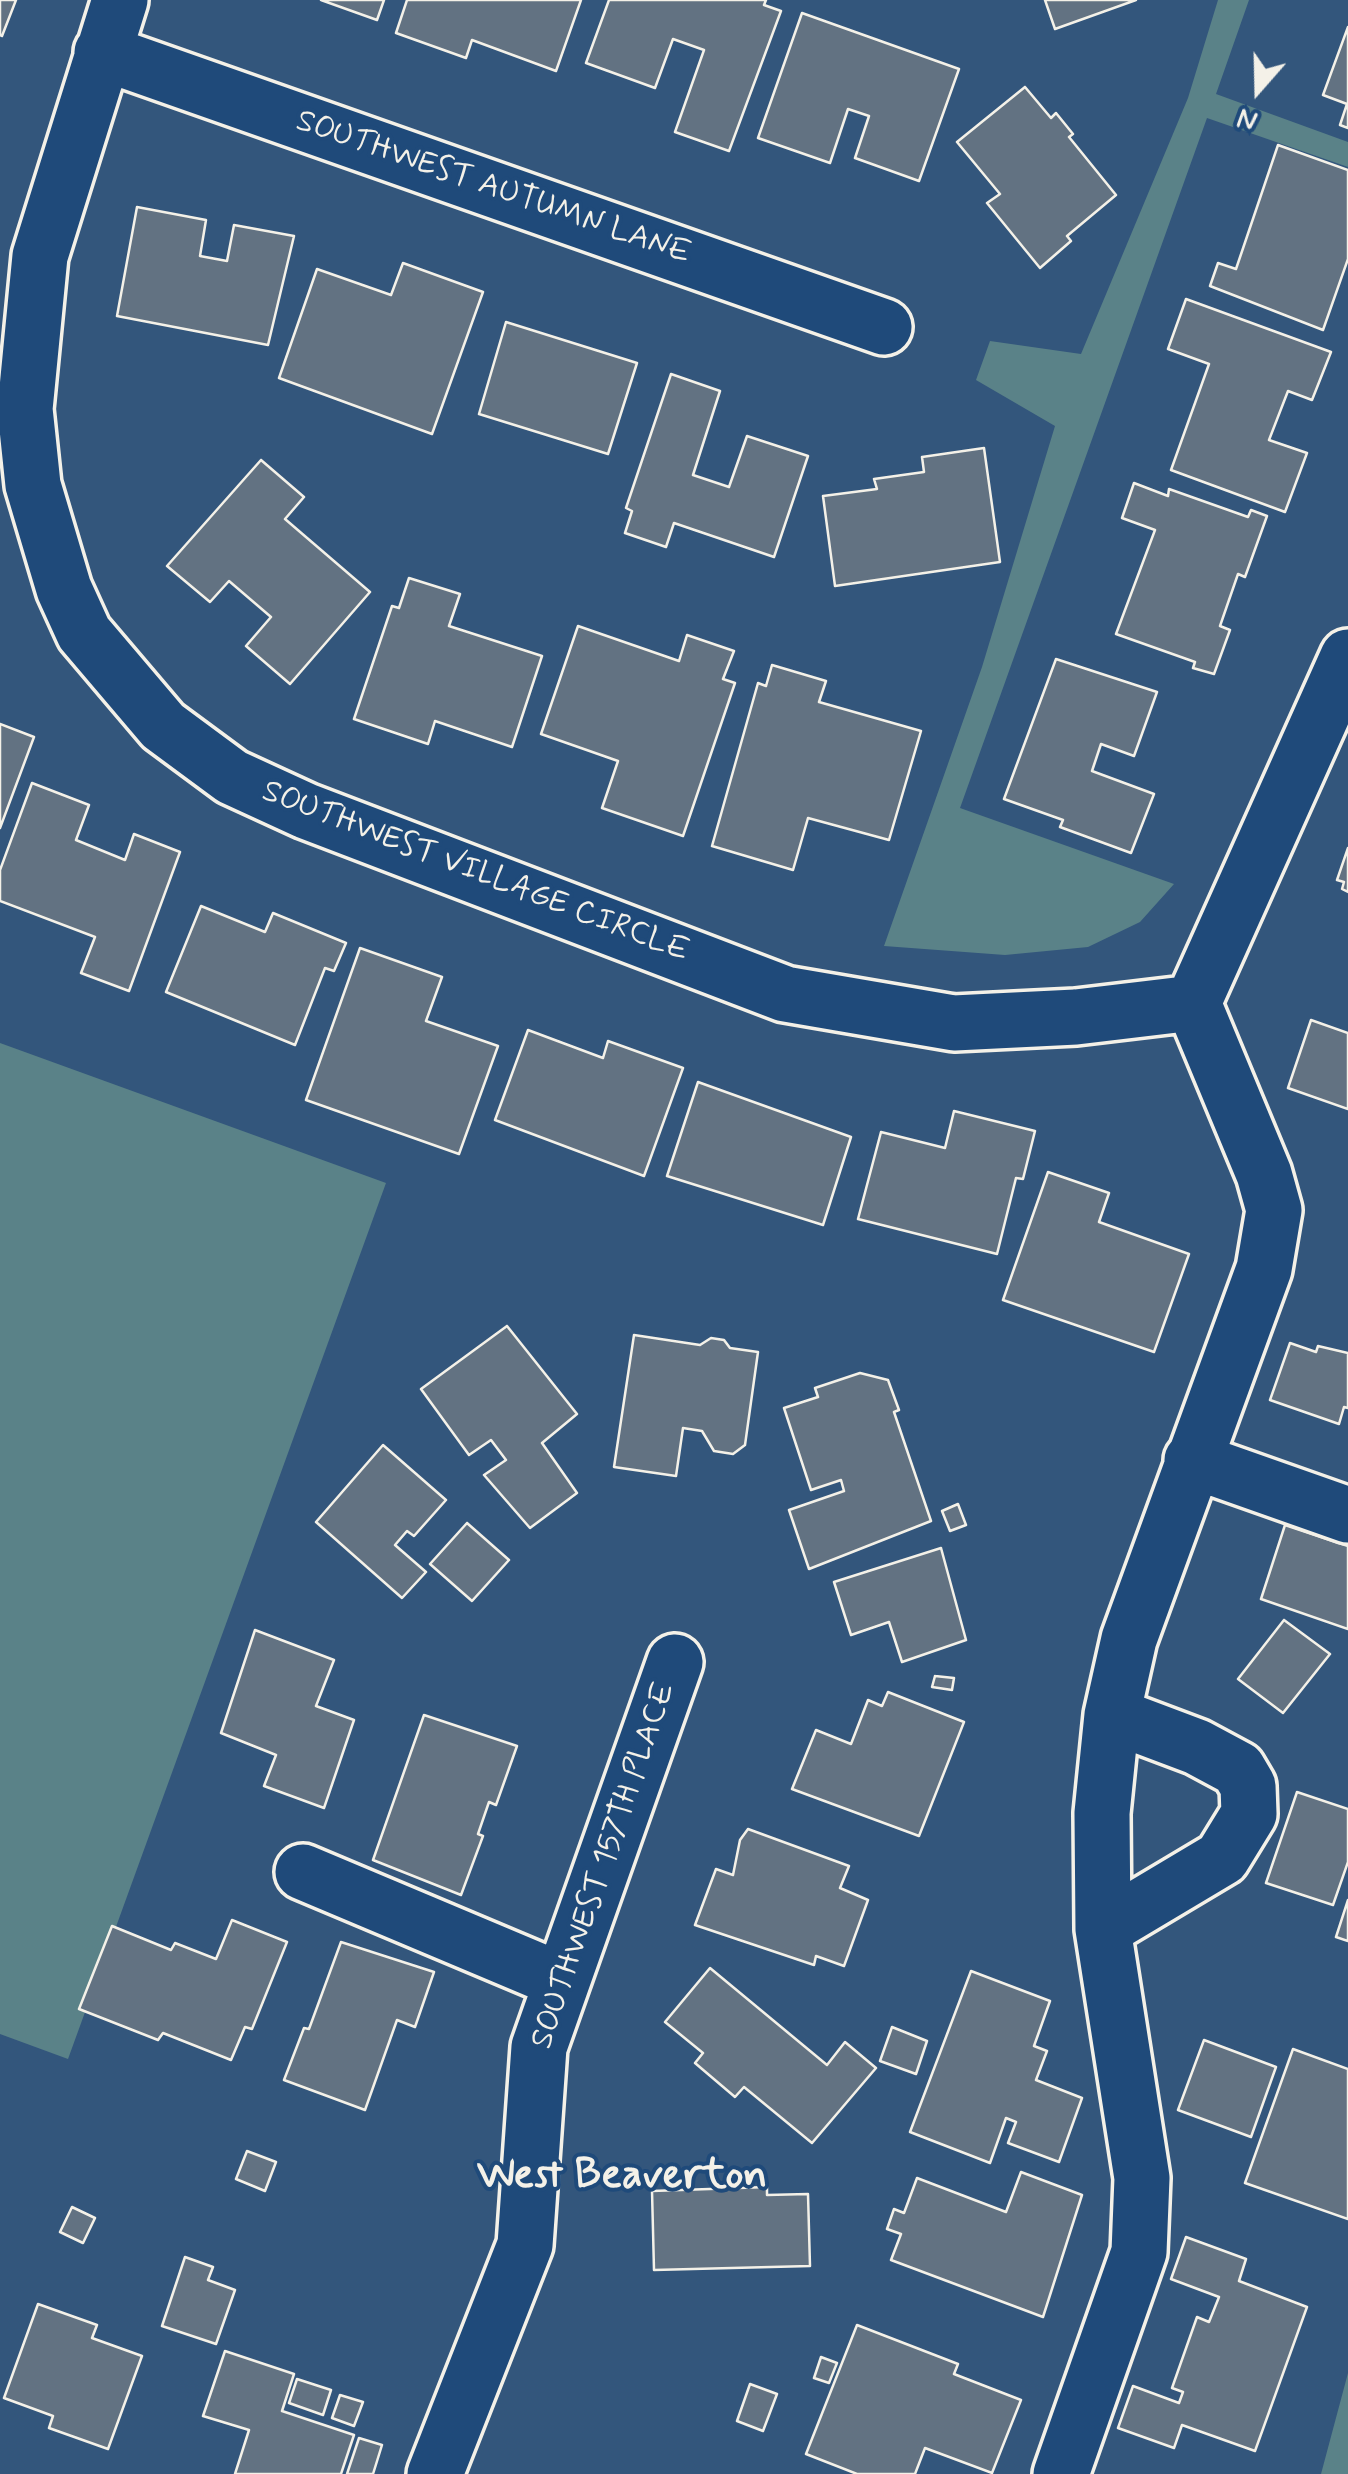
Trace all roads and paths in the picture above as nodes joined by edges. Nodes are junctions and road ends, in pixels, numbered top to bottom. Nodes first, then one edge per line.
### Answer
1 (120, 0) edge
2 (102, 52) junction
3 (884, 327) dead end
4 (14, 347) edge
5 (1348, 657) edge
6 (1194, 1003) junction
7 (1192, 1460) junction
8 (1348, 1515) edge
9 (675, 1662) dead end
10 (1112, 1715) junction
11 (304, 1872) dead end
12 (1103, 1929) junction
13 (562, 1981) junction
14 (435, 2474) edge
15 (1061, 2474) edge

1 - 2 street, SOUTHWEST VILLAGE CIRCLE
2 - 3 street, SOUTHWEST AUTUMN LANE
2 - 4 street, SOUTHWEST VILLAGE CIRCLE
4 - 6 street, SOUTHWEST VILLAGE CIRCLE
5 - 6 street
6 - 7 street
7 - 8 street
7 - 10 street
9 - 13 street, SOUTHWEST 157TH PLACE
10 - 12 street
10 - 12 street
11 - 13 street
12 - 15 street
13 - 14 street, SOUTHWEST 157TH PLACE

